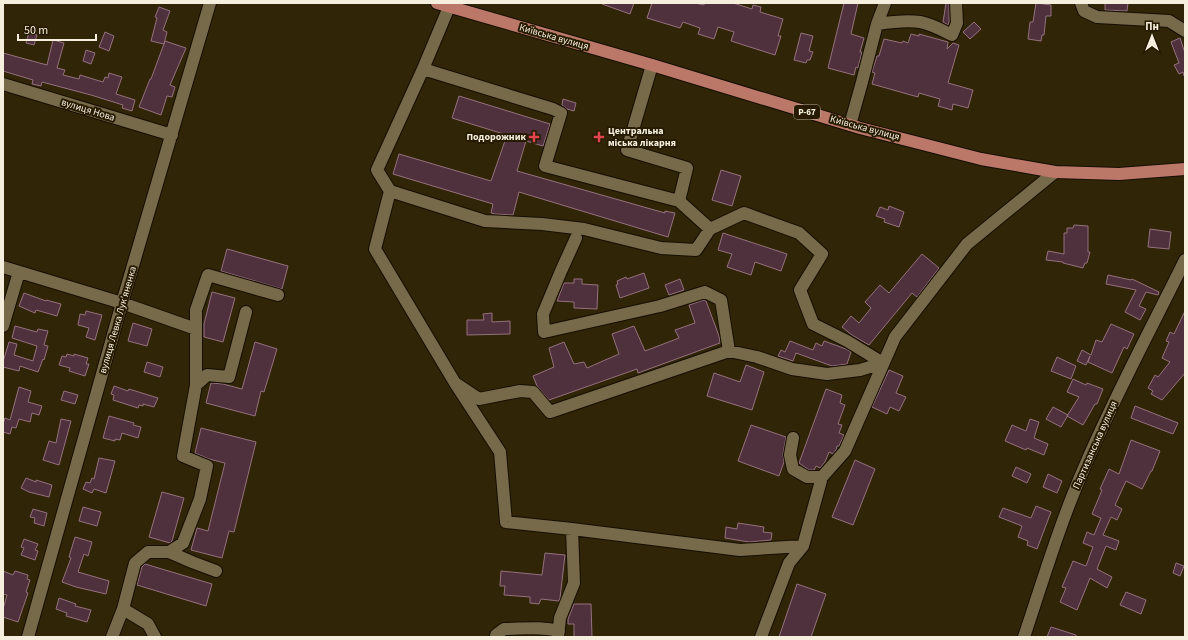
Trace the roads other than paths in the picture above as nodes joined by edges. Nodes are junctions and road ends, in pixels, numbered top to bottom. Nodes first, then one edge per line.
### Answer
1 (210, 3) edge
2 (437, 3) edge
3 (885, 3) edge
4 (956, 3) edge
5 (1082, 3) edge
6 (449, 6) junction
7 (877, 24) junction
8 (1185, 31) edge
9 (652, 65) junction
10 (423, 69) junction
11 (3, 84) edge
12 (850, 125) junction
13 (172, 135) junction
14 (1185, 169) edge
15 (1055, 172) junction
16 (390, 191) junction
17 (679, 201) junction
18 (710, 229) junction
19 (576, 238) dead end
20 (1185, 260) edge
21 (3, 267) edge
22 (19, 272) junction
23 (278, 295) dead end
24 (122, 304) junction
25 (246, 312) dead end
26 (3, 326) edge
27 (196, 329) junction
28 (729, 351) junction
29 (883, 363) junction
30 (455, 383) junction
31 (196, 385) junction
32 (793, 438) dead end
33 (822, 477) junction
34 (572, 529) junction
35 (803, 546) junction
36 (169, 552) junction
37 (216, 570) dead end
38 (123, 609) junction
39 (558, 634) edge
40 (28, 637) edge
41 (112, 637) edge
42 (155, 637) edge
43 (496, 637) edge
44 (761, 637) edge
45 (1024, 637) edge

1 - 13 street, вулиця Левка Лук'яненка
2 - 6 main road, Київська вулиця / Р-67
3 - 7 street
4 - 7 street
5 - 8 street
6 - 9 main road, Київська вулиця / Р-67
6 - 10 street
7 - 12 street
9 - 12 main road, Київська вулиця / Р-67
9 - 17 street
10 - 16 street
10 - 17 street
11 - 13 street, вулиця Нова
12 - 15 main road, Київська вулиця / Р-67
13 - 24 street, вулиця Левка Лук'яненка
14 - 15 main road, Київська вулиця / Р-67
15 - 29 street
16 - 18 street
16 - 30 street
17 - 18 street
18 - 29 street
19 - 28 street
20 - 45 street, Партизанська вулиця
21 - 22 street
22 - 24 street
22 - 26 street
23 - 27 street
24 - 27 street
24 - 40 street, вулиця Левка Лук'яненка
25 - 31 street
27 - 31 street
28 - 29 street
28 - 30 street
29 - 33 street
30 - 34 street
31 - 36 street
32 - 33 street
33 - 35 street
34 - 35 street
34 - 39 street
35 - 44 street
36 - 37 street
36 - 38 street
38 - 41 street
38 - 42 street
39 - 43 street

